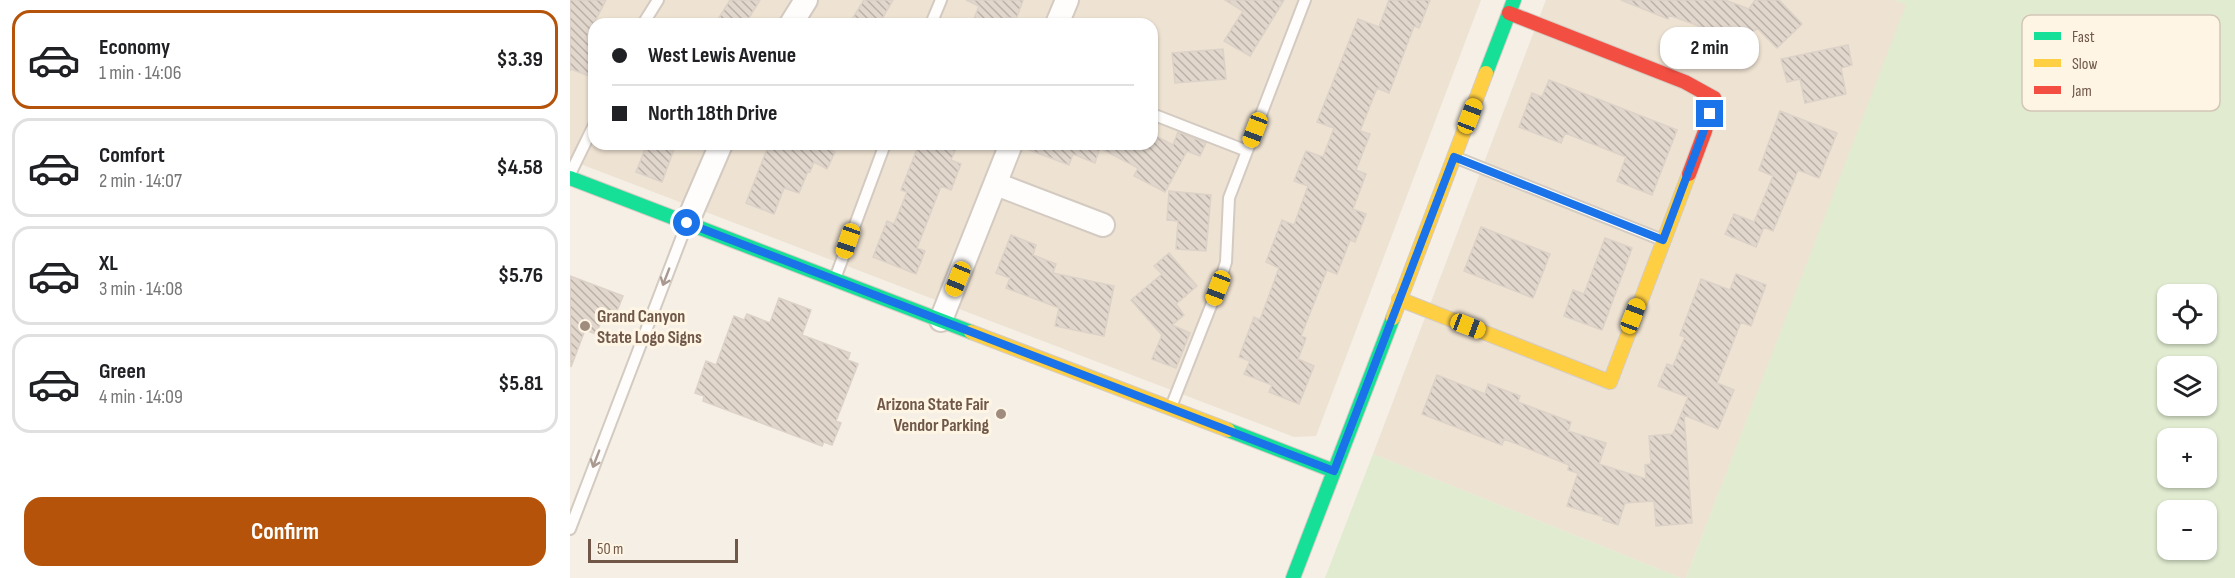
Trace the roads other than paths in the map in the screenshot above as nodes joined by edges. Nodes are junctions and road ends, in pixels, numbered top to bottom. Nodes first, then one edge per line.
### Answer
1 (658, 0) edge
2 (806, 0) edge
3 (941, 0) edge
4 (1067, 0) edge
5 (1305, 0) edge
6 (1512, 6) edge
7 (648, 18) edge
8 (795, 18) edge
9 (934, 18) edge
10 (1060, 18) edge
11 (1158, 116) edge
12 (588, 138) edge
13 (718, 150) edge
14 (883, 150) edge
15 (1009, 150) edge
16 (1247, 151) junction
17 (1454, 157) junction
18 (570, 176) edge
19 (996, 184) junction
20 (687, 223) junction
21 (1102, 225) dead end
22 (1663, 240) junction
23 (835, 279) junction
24 (1399, 299) junction
25 (941, 320) junction
26 (1171, 408) junction
27 (1334, 471) junction
28 (570, 529) edge
29 (1293, 578) edge

1 - 7 lane
2 - 8 street
3 - 9 lane
4 - 10 street
5 - 16 lane
6 - 17 street
6 - 22 street
11 - 16 lane
12 - 18 lane
13 - 20 street
14 - 23 lane
15 - 19 street
16 - 26 lane
17 - 22 lane
17 - 24 street
18 - 20 street
19 - 21 street
19 - 25 street
20 - 23 street
20 -> 28 lane
22 - 24 street
23 - 25 street
24 - 27 street
25 - 26 street
26 - 27 street
27 - 29 street

